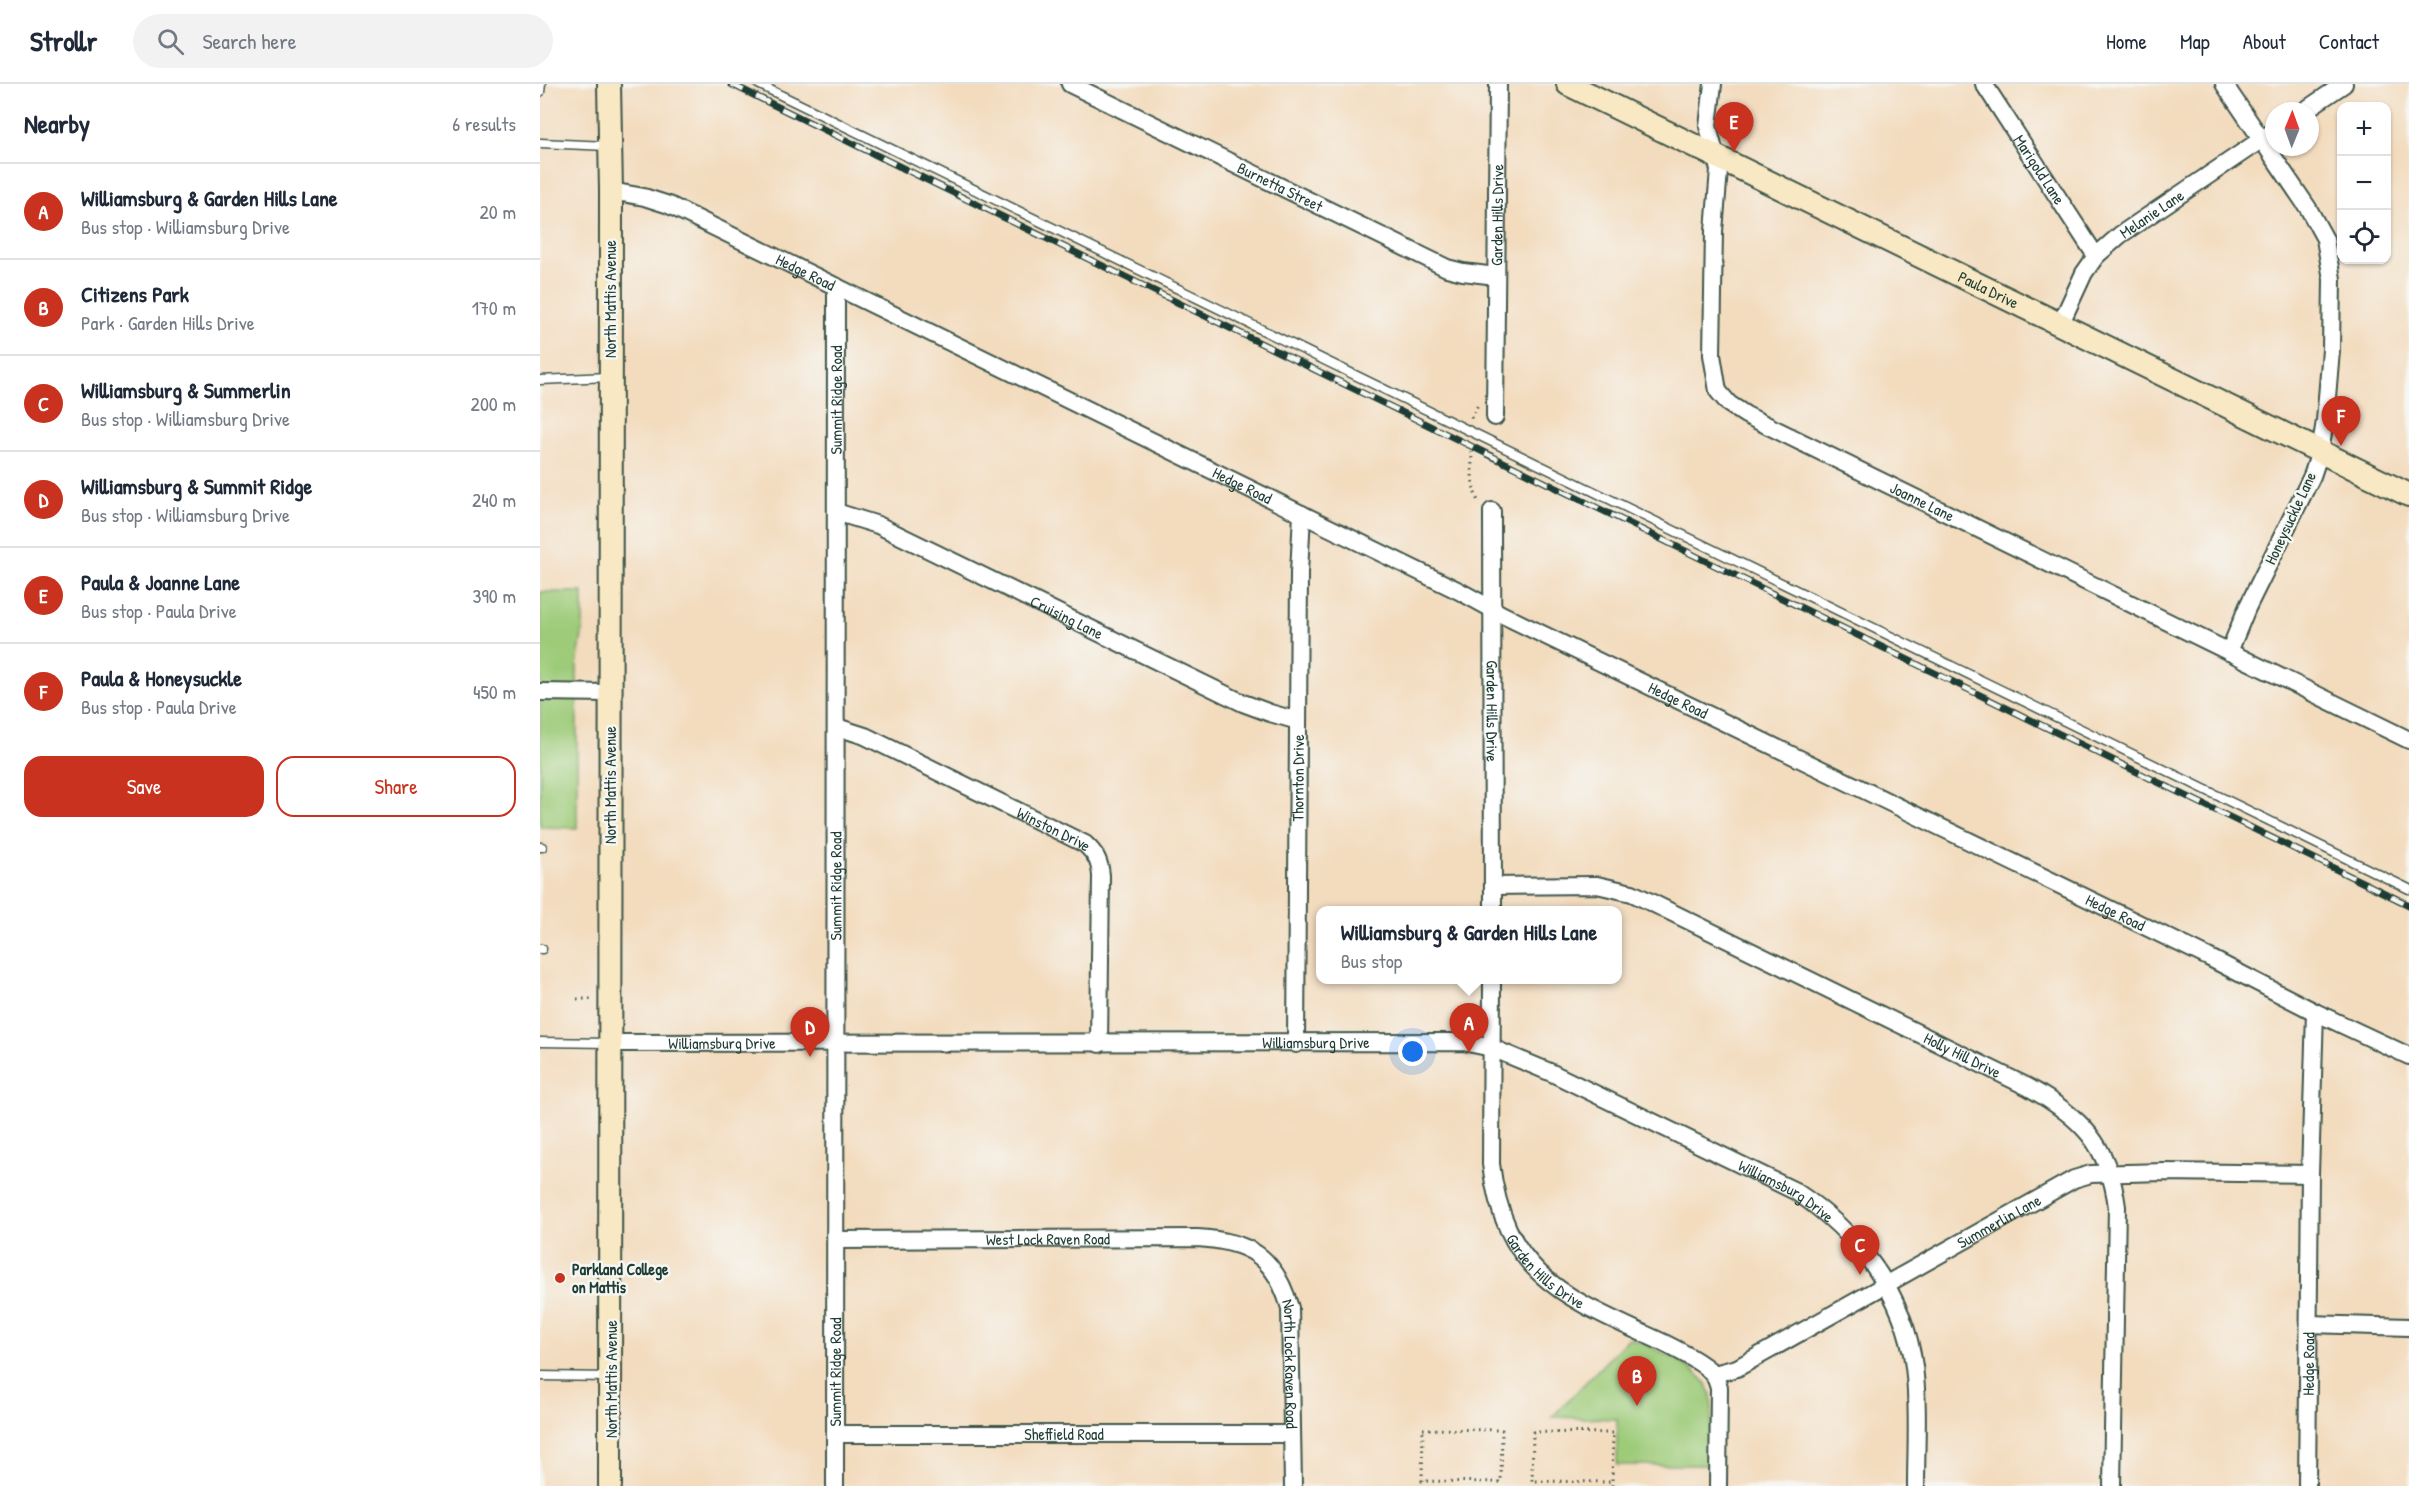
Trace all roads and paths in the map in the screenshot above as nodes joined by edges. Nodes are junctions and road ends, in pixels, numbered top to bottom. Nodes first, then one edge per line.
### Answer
1 (541, 84) edge
2 (609, 84) edge
3 (759, 84) edge
4 (1070, 84) edge
5 (1498, 84) edge
6 (1568, 84) edge
7 (1713, 84) edge
8 (1984, 84) edge
9 (2224, 84) edge
10 (2344, 84) edge
11 (540, 92) edge
12 (2317, 102) edge
13 (2265, 132) edge
14 (2265, 137) edge
15 (540, 143) edge
16 (610, 146) junction
17 (1716, 156) junction
18 (2280, 156) edge
19 (611, 190) junction
20 (2096, 256) junction
21 (1496, 276) junction
22 (836, 286) junction
23 (2060, 325) junction
24 (610, 377) junction
25 (540, 380) edge
26 (1495, 417) dead end
27 (2320, 452) junction
28 (1472, 456) dead end
29 (2409, 495) edge
30 (836, 512) junction
31 (1302, 514) junction
32 (1492, 514) joint
33 (1491, 608) junction
34 (2229, 652) junction
35 (540, 692) edge
36 (610, 693) junction
37 (1298, 721) junction
38 (837, 727) junction
39 (2409, 740) edge
40 (1493, 886) junction
41 (2409, 889) edge
42 (1493, 906) edge
43 (1492, 984) edge
44 (577, 999) dead end
45 (587, 999) dead end
46 (2315, 1012) junction
47 (540, 1042) edge
48 (835, 1042) junction
49 (610, 1043) junction
50 (1100, 1044) junction
51 (1296, 1044) junction
52 (1492, 1048) junction
53 (2409, 1056) edge
54 (2110, 1173) junction
55 (2310, 1174) junction
56 (836, 1240) junction
57 (1256, 1253) joint
58 (1887, 1286) junction
59 (2309, 1324) junction
60 (2409, 1327) edge
61 (1714, 1374) junction
62 (540, 1376) edge
63 (610, 1377) junction
64 (836, 1434) junction
65 (1291, 1434) junction
66 (1422, 1481) joint
67 (1612, 1484) edge
68 (610, 1486) edge
69 (836, 1486) edge
70 (1293, 1486) edge
71 (1718, 1486) edge
72 (1916, 1486) edge
73 (2112, 1486) edge
74 (2307, 1486) edge

1 - 11 lane
2 - 16 main road, North Mattis Avenue
3 - 41 lane
4 - 21 street, Burnetta Street
5 - 21 street, Garden Hills Drive
6 - 17 main road, Paula Drive
7 - 17 street, Joanne Lane
8 - 20 street, Marigold Lane
9 - 13 street, Honeysuckle Lane
10 - 12 street
14 - 20 street, Melanie Lane
15 - 16 lane
16 - 19 main road, North Mattis Avenue
17 - 23 main road, Paula Drive
17 - 34 street, Joanne Lane
18 - 27 street, Honeysuckle Lane
19 - 22 street, Hedge Road
19 - 24 main road, North Mattis Avenue
20 - 23 street, Melanie Lane
21 - 26 street, Garden Hills Drive
22 - 30 street, Summit Ridge Road
22 - 31 street, Hedge Road
23 - 27 main road, Paula Drive
24 - 25 lane
24 - 36 main road, North Mattis Avenue
27 - 29 main road, Paula Drive
27 - 34 street, Honeysuckle Lane
28 - 32 path
30 - 37 street, Cruising Lane
30 - 38 street, Summit Ridge Road
31 - 33 street, Hedge Road
31 - 37 street, Thornton Drive
32 - 33 street, Garden Hills Drive
33 - 40 street, Garden Hills Drive
33 - 46 street, Hedge Road
34 - 39 street, Joanne Lane
35 - 36 street
36 - 49 main road, North Mattis Avenue
37 - 51 street, Thornton Drive
38 - 48 street, Summit Ridge Road
38 - 50 street, Winston Drive
40 - 42 street, Garden Hills Drive
40 - 54 street, Holly Hill Drive
43 - 52 street, Garden Hills Drive
44 - 45 path
46 - 53 street
46 - 55 street, Hedge Road
47 - 49 lane
48 - 49 street, Williamsburg Drive
48 - 50 street, Williamsburg Drive
48 - 56 street, Summit Ridge Road
49 - 63 main road, North Mattis Avenue
50 - 51 street, Williamsburg Drive
51 - 52 street, Williamsburg Drive
52 - 58 street, Williamsburg Drive
52 - 61 street, Garden Hills Drive
54 - 55 street, Summerlin Lane
54 - 58 street, Summerlin Lane
54 - 73 street, Holly Hill Drive
55 - 59 street, Hedge Road
56 - 57 street, West Lock Raven Road
56 - 64 street, Summit Ridge Road
57 - 65 street, North Lock Raven Road
58 - 61 street, Summerlin Lane
58 - 72 street, Williamsburg Drive
59 - 60 street
59 - 74 street, Hedge Road
61 - 71 street
62 - 63 lane
63 - 68 main road, North Mattis Avenue
64 - 65 street, Sheffield Road
64 - 69 street, Summit Ridge Road
65 - 70 street, North Lock Raven Road
66 - 66 path
67 - 67 path

